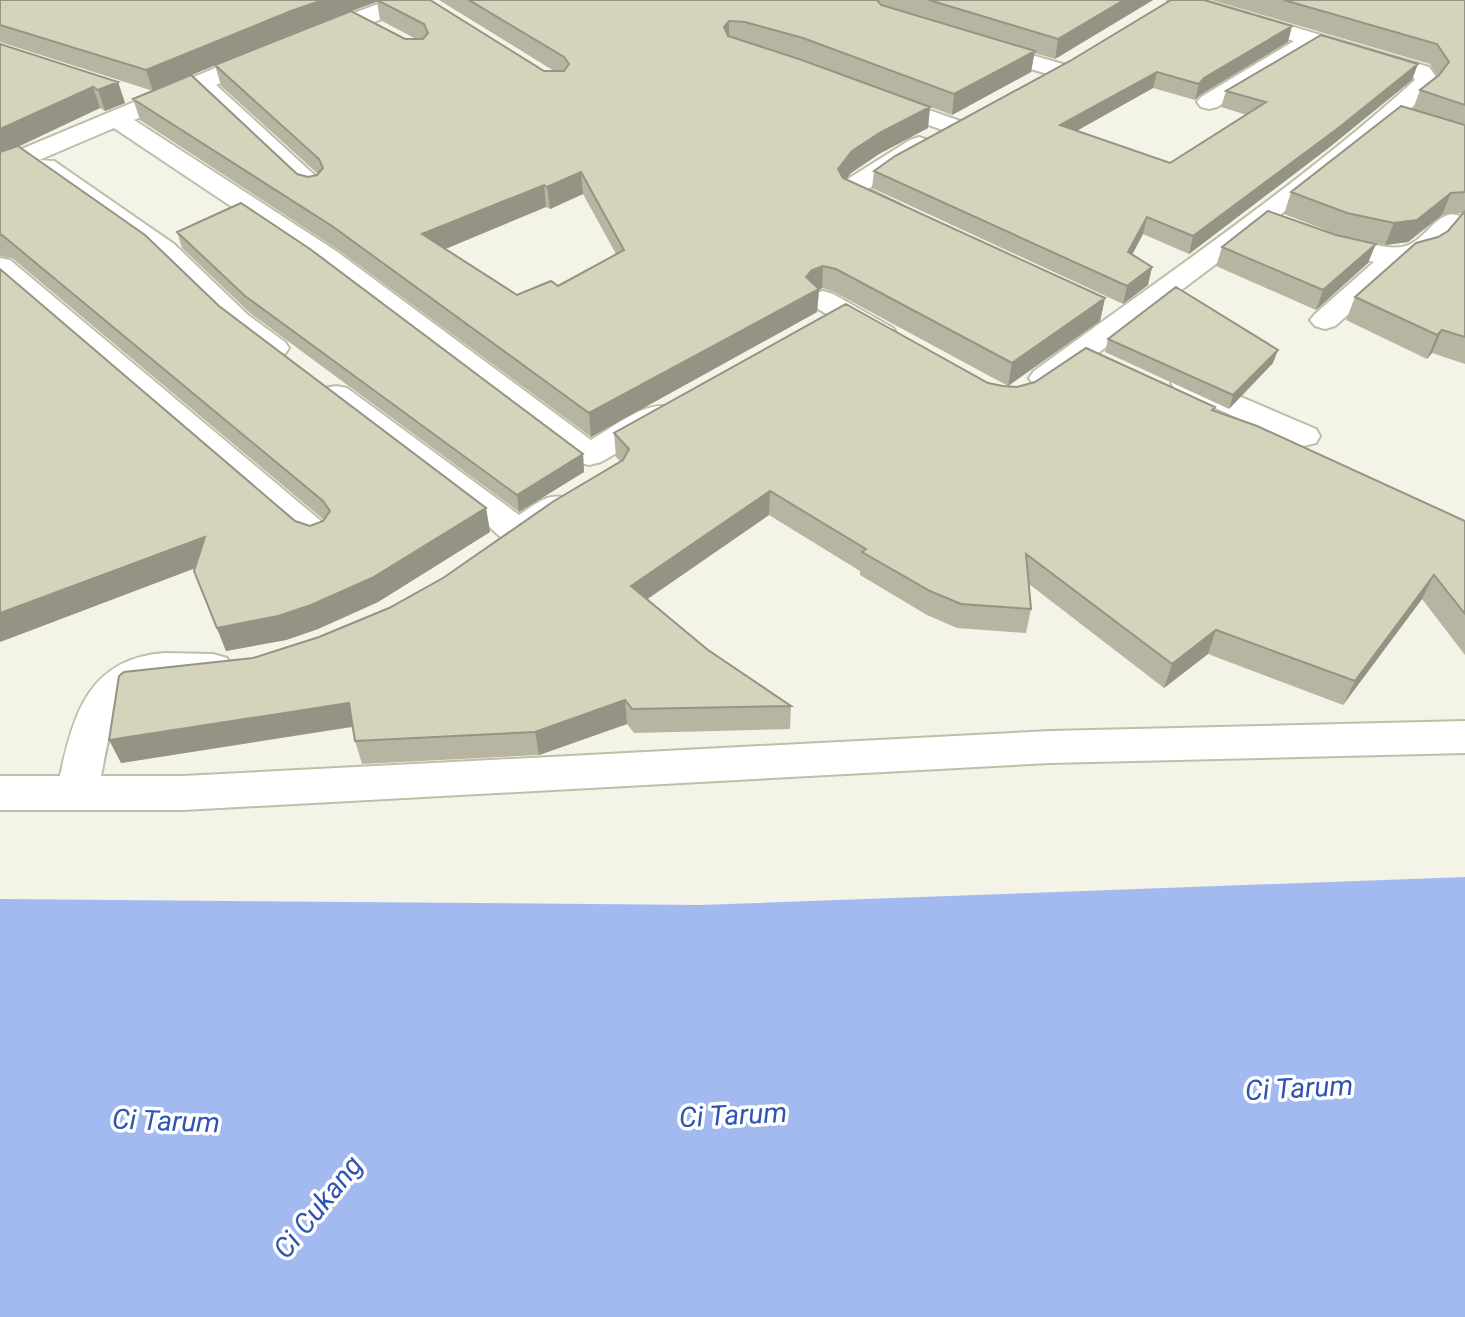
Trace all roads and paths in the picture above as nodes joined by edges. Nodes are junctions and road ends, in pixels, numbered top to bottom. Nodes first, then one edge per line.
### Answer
1 (420, 2) edge
2 (1172, 2) edge
3 (355, 19) junction
4 (385, 34) edge
5 (956, 39) edge
6 (1311, 41) junction
7 (1081, 56) edge
8 (1058, 70) junction
9 (200, 82) junction
10 (1034, 83) edge
11 (861, 93) edge
12 (1209, 102) dead end
13 (121, 106) junction
14 (975, 114) edge
15 (951, 126) junction
16 (29, 155) junction
17 (0, 167) edge
18 (313, 188) edge
19 (1261, 217) junction
20 (912, 220) edge
21 (1451, 222) dead end
22 (1399, 255) junction
23 (0, 266) edge
24 (1325, 320) dead end
25 (811, 330) edge
26 (902, 345) edge
27 (1155, 379) edge
28 (1025, 391) edge
29 (683, 402) edge
30 (1309, 450) edge
31 (588, 476) junction
32 (517, 534) junction
33 (316, 535) edge
34 (484, 556) edge
35 (248, 667) edge
36 (1465, 737) edge
37 (77, 792) junction
38 (0, 793) edge

1 - 3 street
2 - 6 street
3 - 4 street
3 - 9 street
5 - 8 street
6 - 12 street
6 - 19 street
7 - 8 street
8 - 10 street
9 - 13 street
9 - 18 street
11 - 15 street
13 - 16 street
13 - 31 street
14 - 15 street
15 - 20 street
16 - 17 street
16 - 32 street
19 - 22 street
19 - 28 street
21 - 22 street
22 - 24 street
23 - 33 street
25 - 26 street
27 - 30 street
29 - 31 street
31 - 32 street
32 - 34 street
35 - 37 street
36 - 37 street
37 - 38 street

